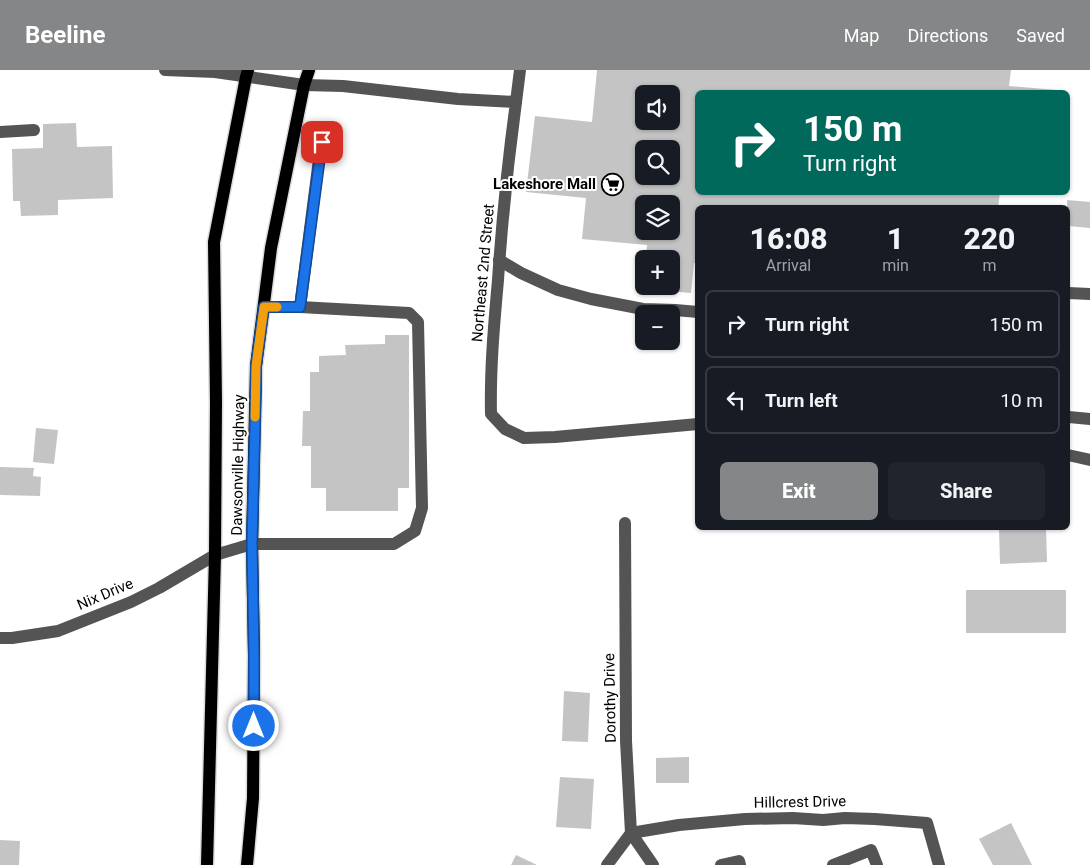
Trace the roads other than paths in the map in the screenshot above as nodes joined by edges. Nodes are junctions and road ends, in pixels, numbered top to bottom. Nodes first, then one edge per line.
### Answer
1 (166, 70) edge
2 (309, 70) edge
3 (520, 70) edge
4 (247, 74) edge
5 (304, 85) junction
6 (516, 102) junction
7 (323, 128) dead end
8 (34, 130) dead end
9 (0, 132) edge
10 (499, 260) junction
11 (1070, 293) edge
12 (1090, 294) edge
13 (264, 307) junction
14 (300, 307) junction
15 (695, 312) edge
16 (1070, 417) edge
17 (1090, 419) edge
18 (695, 424) edge
19 (1070, 455) edge
20 (1090, 460) edge
21 (625, 523) dead end
22 (252, 544) junction
23 (215, 555) junction
24 (0, 638) edge
25 (631, 833) junction
26 (207, 865) edge
27 (247, 865) edge
28 (607, 865) edge
29 (653, 865) edge
30 (721, 865) edge
31 (740, 865) edge
32 (833, 865) edge
33 (877, 865) edge
34 (939, 865) edge

1 - 4 street
2 - 5 main road, Dawsonville Highway
3 - 6 street, Northeast 2nd Street
4 - 5 street
4 - 23 main road, Dawsonville Highway
5 - 6 street
5 - 13 main road, Dawsonville Highway
6 - 10 street, Northeast 2nd Street
7 - 14 street
8 - 9 street
10 - 15 street
10 - 18 street, Northeast 2nd Street
11 - 12 street
13 - 14 street, Nix Drive
13 - 22 main road, Dawsonville Highway
14 - 22 street, Nix Drive
16 - 17 street
19 - 20 street
21 - 25 street, Dorothy Drive
22 - 23 street, Nix Drive
22 - 27 main road, Dawsonville Highway
23 - 24 street, Nix Drive
23 - 26 main road, Dawsonville Highway
25 - 28 street
25 - 29 street
25 - 34 street, Hillcrest Drive
30 - 31 street
32 - 33 street

